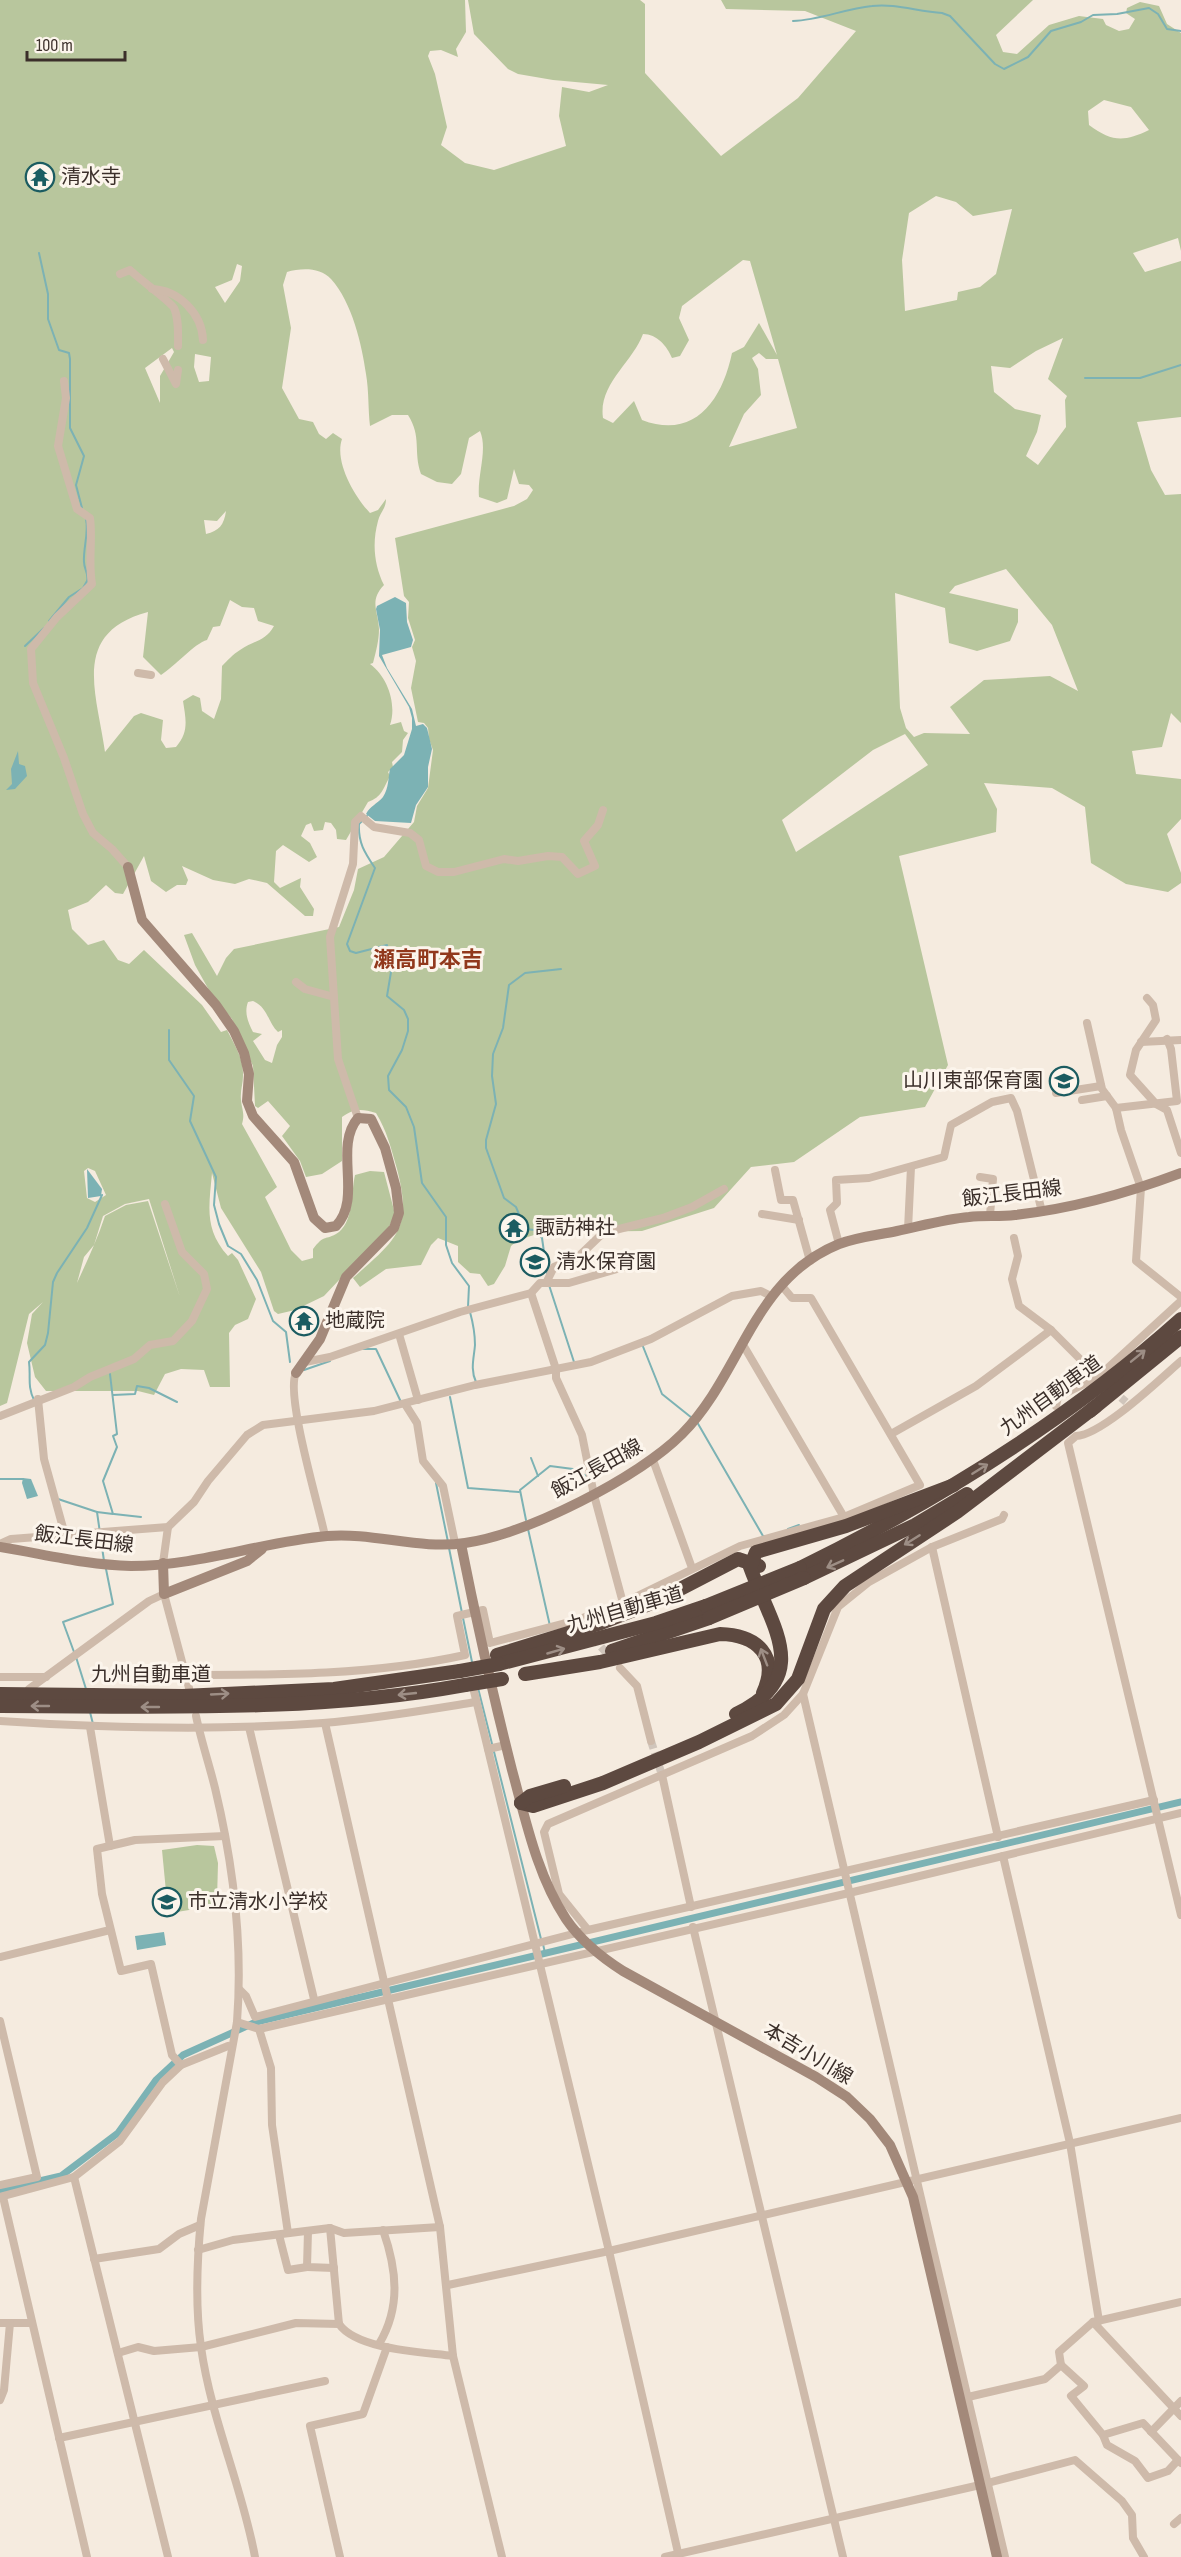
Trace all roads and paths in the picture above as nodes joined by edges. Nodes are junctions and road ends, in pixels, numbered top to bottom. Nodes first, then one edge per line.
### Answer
1 (120, 274) dead end
2 (150, 289) junction
3 (203, 339) dead end
4 (178, 346) dead end
5 (163, 359) dead end
6 (178, 370) dead end
7 (64, 381) dead end
8 (138, 673) dead end
9 (151, 675) dead end
10 (603, 810) dead end
11 (128, 867) joint
12 (296, 982) dead end
13 (334, 997) junction
14 (1147, 998) dead end
15 (1087, 1023) dead end
16 (1167, 1039) junction
17 (1181, 1040) edge
18 (1141, 1042) junction
19 (1101, 1086) junction
20 (1056, 1093) dead end
21 (1107, 1095) junction
22 (1082, 1100) dead end
23 (1156, 1104) junction
24 (1116, 1108) junction
25 (358, 1118) junction
26 (1181, 1153) edge
27 (911, 1167) junction
28 (775, 1170) dead end
29 (1181, 1173) edge
30 (980, 1177) dead end
31 (1141, 1188) junction
32 (724, 1189) dead end
33 (165, 1204) dead end
34 (1042, 1212) junction
35 (762, 1214) dead end
36 (990, 1215) junction
37 (799, 1220) junction
38 (908, 1228) junction
39 (1014, 1238) dead end
40 (839, 1244) junction
41 (810, 1261) junction
42 (641, 1262) dead end
43 (546, 1282) junction
44 (782, 1286) junction
45 (531, 1293) junction
46 (771, 1296) junction
47 (1181, 1299) edge
48 (1181, 1319) edge
49 (1051, 1330) junction
50 (399, 1335) junction
51 (1181, 1337) edge
52 (742, 1342) junction
53 (304, 1362) junction
54 (1181, 1362) edge
55 (556, 1369) junction
56 (296, 1373) joint
57 (1098, 1377) junction
58 (38, 1399) junction
59 (418, 1400) junction
60 (405, 1404) junction
61 (1056, 1406) dead end
62 (1095, 1407) junction
63 (0, 1416) edge
64 (297, 1421) junction
65 (891, 1434) junction
66 (653, 1460) junction
67 (954, 1485) junction
68 (594, 1495) junction
69 (1004, 1515) dead end
70 (844, 1517) junction
71 (168, 1527) junction
72 (65, 1535) junction
73 (325, 1536) junction
74 (458, 1543) junction
75 (0, 1546) edge
76 (932, 1547) junction
77 (262, 1549) junction
78 (752, 1562) junction
79 (163, 1563) junction
80 (692, 1568) junction
81 (802, 1573) junction
82 (164, 1594) junction
83 (623, 1603) junction
84 (474, 1610) junction
85 (708, 1612) junction
86 (577, 1620) junction
87 (584, 1628) dead end
88 (498, 1660) junction
89 (462, 1663) junction
90 (620, 1668) dead end
91 (339, 1670) junction
92 (525, 1674) junction
93 (186, 1675) junction
94 (0, 1677) edge
95 (46, 1677) junction
96 (344, 1683) dead end
97 (189, 1688) dead end
98 (29, 1689) dead end
99 (0, 1694) edge
100 (802, 1694) junction
101 (81, 1700) junction
102 (119, 1701) junction
103 (476, 1702) junction
104 (0, 1706) edge
105 (756, 1709) junction
106 (196, 1716) dead end
107 (0, 1721) edge
108 (325, 1723) junction
109 (198, 1726) junction
110 (90, 1727) junction
111 (249, 1727) junction
112 (505, 1740) junction
113 (651, 1741) tunnel mouth
114 (488, 1749) junction
115 (662, 1775) junction
116 (1154, 1800) junction
117 (521, 1803) junction
118 (1181, 1814) edge
119 (1159, 1819) junction
120 (225, 1836) junction
121 (998, 1837) junction
122 (110, 1846) junction
123 (1003, 1856) junction
124 (845, 1871) junction
125 (849, 1893) junction
126 (691, 1907) junction
127 (1181, 1915) edge
128 (693, 1928) junction
129 (110, 1930) junction
130 (588, 1930) junction
131 (577, 1934) junction
132 (536, 1945) junction
133 (595, 1951) junction
134 (0, 1957) edge
135 (540, 1963) junction
136 (386, 1983) junction
137 (240, 1990) junction
138 (389, 1998) junction
139 (314, 1999) junction
140 (0, 2021) edge
141 (717, 2022) junction
142 (240, 2023) junction
143 (255, 2028) junction
144 (228, 2046) dead end
145 (181, 2064) junction
146 (1181, 2118) edge
147 (1070, 2144) junction
148 (74, 2177) junction
149 (913, 2181) junction
150 (0, 2185) edge
151 (2, 2197) edge
152 (763, 2216) junction
153 (200, 2225) junction
154 (440, 2227) junction
155 (330, 2228) junction
156 (382, 2230) junction
157 (308, 2231) junction
158 (284, 2234) junction
159 (198, 2250) junction
160 (609, 2251) junction
161 (94, 2259) junction
162 (307, 2267) junction
163 (334, 2268) junction
164 (448, 2285) junction
165 (1181, 2302) edge
166 (1096, 2322) junction
167 (10, 2323) junction
168 (32, 2323) junction
169 (0, 2324) edge
170 (339, 2324) junction
171 (379, 2344) junction
172 (201, 2347) junction
173 (387, 2347) junction
174 (118, 2353) junction
175 (453, 2356) junction
176 (1060, 2365) junction
177 (325, 2382) dead end
178 (968, 2397) junction
179 (0, 2400) edge
180 (1181, 2401) edge
181 (215, 2405) junction
182 (1173, 2409) junction
183 (1181, 2416) edge
184 (135, 2420) junction
185 (1151, 2432) junction
186 (1103, 2435) junction
187 (59, 2438) junction
188 (1180, 2462) edge
189 (984, 2484) junction
190 (834, 2518) junction
191 (1181, 2518) edge
192 (1174, 2524) dead end
193 (679, 2555) edge
194 (87, 2557) edge
195 (168, 2557) edge
196 (255, 2557) edge
197 (340, 2557) edge
198 (502, 2557) edge
199 (665, 2557) edge
200 (843, 2557) edge
201 (997, 2557) edge
202 (1005, 2557) edge
203 (1144, 2557) edge

1 - 2 street
2 - 3 street
2 - 4 street
5 - 6 street
7 - 11 street
8 - 9 street
10 - 13 street
11 - 25 main road
12 - 13 street
13 - 25 street
14 - 18 street
15 - 19 street
16 - 17 street
16 - 18 street
16 - 23 street
18 - 23 street
19 - 20 street
19 - 21 street
21 - 22 street
21 - 24 street
23 - 24 street
23 - 26 street
24 - 31 street
25 - 53 main road
27 - 34 street
27 - 38 street
27 - 40 street
28 - 37 street
29 - 31 main road, 飯江長田線
30 - 36 street
31 - 34 main road, 飯江長田線
31 - 47 street
32 - 43 street
33 - 58 street
34 - 36 main road, 飯江長田線
35 - 37 street
36 - 38 main road, 飯江長田線
37 - 41 street
38 - 40 main road, 飯江長田線
39 - 49 street
40 - 41 main road, 飯江長田線
41 - 44 main road, 飯江長田線
42 - 43 street
43 - 45 street
44 - 46 main road, 飯江長田線
44 - 65 street
45 - 50 street
45 - 55 street
46 - 52 main road, 飯江長田線
46 - 55 street
47 - 57 street
67 -> 48 highway, 九州自動車道
49 - 57 street
49 - 65 street
50 - 53 street
50 - 59 street
51 - 62 highway, 九州自動車道
52 - 66 main road, 飯江長田線
52 - 70 street
53 - 56 main road
54 - 116 street
55 - 59 street
55 - 68 street
56 - 64 street
57 - 61 street
58 - 63 street
58 - 72 street
59 - 60 street
60 - 64 street
60 - 74 street
62 -> 81 highway, 九州自動車道
62 -> 105 highway
64 - 71 street
64 - 73 street
65 - 70 street
66 - 68 main road, 飯江長田線
66 - 80 street
67 - 78 highway
67 - 81 highway, 九州自動車道
68 - 74 main road, 飯江長田線
68 - 83 street
69 - 76 street
70 - 80 street
71 - 72 street
71 - 79 street
72 - 75 street
73 - 74 main road, 飯江長田線
73 - 77 main road, 飯江長田線
74 - 84 main road, 本吉小川線
75 - 79 main road, 飯江長田線
76 - 100 street
76 - 121 street
77 - 79 main road, 飯江長田線
77 - 82 main road
78 - 88 highway
78 - 105 highway
79 - 82 main road
80 - 83 street
81 - 85 highway, 九州自動車道, bridge
82 - 93 street
82 - 95 street
83 - 86 street
84 - 86 street
84 - 89 street
84 - 112 main road, 本吉小川線
88 -> 85 highway, 九州自動車道
85 - 92 highway, 九州自動車道
86 - 87 street
88 - 89 highway, 九州自動車道, bridge
89 - 91 street
102 -> 89 highway, 九州自動車道
89 - 103 street
90 - 113 street
91 - 93 street
91 - 96 street
92 -> 102 highway, 九州自動車道, bridge
105 -> 92 highway
93 - 97 street
94 - 95 street
95 - 98 street
99 - 101 highway, 九州自動車道
100 - 115 street
100 - 124 street
101 - 102 highway, 九州自動車道
101 -> 104 highway, 九州自動車道
103 - 108 street
103 - 114 street
105 - 117 highway
106 - 109 street
107 - 110 street
108 - 111 street
108 - 136 street
109 - 110 street
109 - 111 street
109 - 120 street
110 - 122 street
111 - 139 street
112 - 114 street
112 - 117 main road, 本吉小川線
114 - 132 street
115 - 126 street
115 - 130 street
116 - 119 street
116 - 121 street
117 - 131 main road, 本吉小川線
118 - 119 street
119 - 123 street
119 - 127 street
120 - 122 street
120 - 137 street
121 - 124 street
122 - 129 street
123 - 125 street
123 - 147 street
124 - 125 street
124 - 126 street
125 - 128 street
125 - 149 street
126 - 130 street
128 - 133 street
128 - 141 street
129 - 134 street
129 - 145 street
130 - 131 street
131 - 132 street
131 - 133 main road, 本吉小川線
132 - 135 street
132 - 136 street
133 - 135 street
133 - 141 main road, 本吉小川線
135 - 138 street
135 - 160 street
136 - 138 street
136 - 139 street
137 - 139 street
137 - 142 street
138 - 143 street
138 - 154 street
140 - 150 street
141 - 149 main road, 本吉小川線
141 - 152 street
142 - 143 street
142 - 153 street
143 - 158 street
144 - 145 street
145 - 148 street
146 - 147 street
147 - 149 street
147 - 166 street
148 - 151 street
148 - 161 street
149 - 152 street
149 - 178 street
149 - 189 main road, 本吉小川線
151 - 168 street
152 - 160 street
152 - 190 street
153 - 159 street
153 - 161 street
154 - 156 street
154 - 164 street
155 - 156 street
155 - 157 street
155 - 163 street
156 - 171 street
157 - 158 street
157 - 162 street
158 - 159 street
158 - 162 street
159 - 172 street
160 - 164 street
160 - 193 street
161 - 174 street
162 - 163 street
163 - 170 street
164 - 175 street
165 - 166 street
166 - 176 street
166 - 182 street
167 - 168 street
167 - 169 street
167 - 179 street
168 - 187 street
170 - 171 street
170 - 172 street
171 - 173 street
172 - 174 street
172 - 181 street
173 - 175 street
173 - 197 street
174 - 184 street
175 - 198 street
176 - 178 street
176 - 186 street
177 - 181 street
178 - 189 street
180 - 182 street
181 - 184 street
181 - 196 street
182 - 183 street
182 - 185 street
184 - 187 street
184 - 195 street
185 - 186 street
185 - 188 street
186 - 188 street
187 - 194 street
189 - 190 street
189 - 201 main road, 本吉小川線
189 - 202 street
189 - 203 street
190 - 193 street
190 - 200 street
191 - 192 street
193 - 199 street

